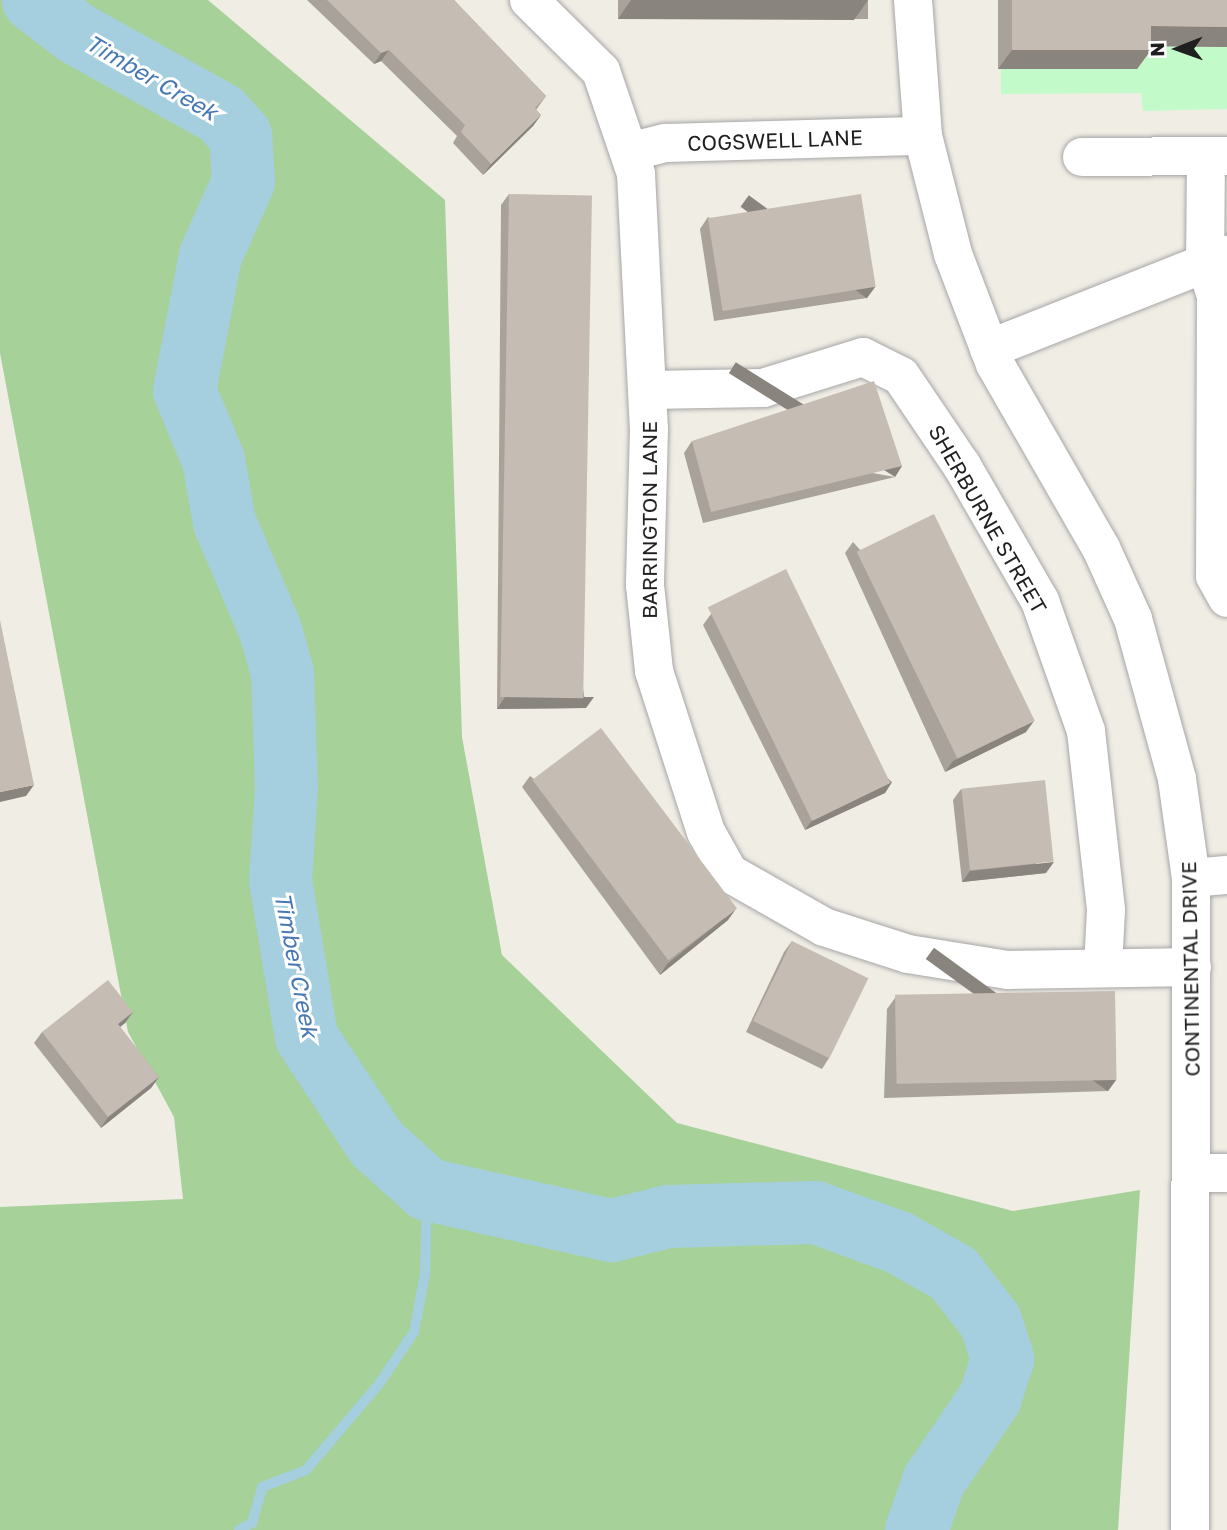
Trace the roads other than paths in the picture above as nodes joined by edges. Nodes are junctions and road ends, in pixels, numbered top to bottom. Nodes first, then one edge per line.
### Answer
1 (529, 0) edge
2 (913, 0) edge
3 (923, 136) junction
4 (629, 152) junction
5 (1217, 156) edge
6 (1082, 157) dead end
7 (1216, 259) edge
8 (989, 349) junction
9 (648, 390) junction
10 (1227, 598) edge
11 (1209, 877) edge
12 (1192, 967) junction
13 (1103, 968) junction
14 (1210, 1173) edge
15 (1190, 1530) edge

1 - 4 street, BARRINGTON LANE
2 - 3 street, CONTINENTAL DRIVE
3 - 4 street, COGSWELL LANE
3 - 8 street, CONTINENTAL DRIVE
4 - 9 street, BARRINGTON LANE
5 - 6 street
5 - 7 street
7 - 8 street
7 - 10 street
8 - 11 street, CONTINENTAL DRIVE
9 - 13 street, BARRINGTON LANE
9 - 13 street, SHERBURNE STREET
11 - 12 street, CONTINENTAL DRIVE
12 - 13 street, BARRINGTON LANE
12 - 14 street, CONTINENTAL DRIVE
14 - 15 street, CONTINENTAL DRIVE

